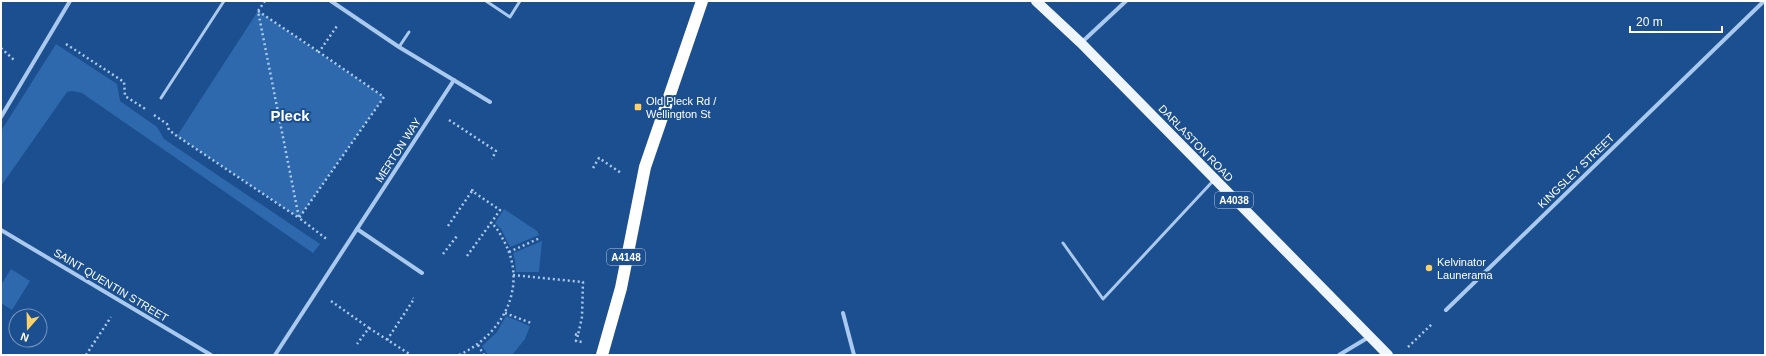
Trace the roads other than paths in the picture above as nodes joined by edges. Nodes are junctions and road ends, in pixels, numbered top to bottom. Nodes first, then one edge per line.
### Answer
1 (70, 1) edge
2 (224, 1) edge
3 (331, 1) edge
4 (486, 1) edge
5 (520, 1) edge
6 (702, 1) edge
7 (1036, 1) edge
8 (1126, 1) edge
9 (1764, 1) edge
10 (409, 32) dead end
11 (1081, 43) junction
12 (399, 47) junction
13 (454, 80) junction
14 (161, 98) dead end
15 (490, 102) dead end
16 (1, 117) edge
17 (1214, 180) junction
18 (357, 229) junction
19 (1, 230) edge
20 (1064, 243) dead end
21 (422, 273) dead end
22 (1446, 310) road end
23 (843, 313) dead end
24 (1370, 336) junction
25 (211, 355) edge
26 (275, 355) edge
27 (602, 355) edge
28 (854, 355) edge
29 (1340, 355) edge
30 (1388, 355) edge

1 - 16 street
2 - 14 lane
3 - 12 street
4 - 5 lane
6 - 27 highway, A4148
7 - 11 main road, DARLASTON ROAD / A4038
8 - 11 street
9 - 22 street, KINGSLEY STREET
10 - 12 lane
11 - 17 main road, DARLASTON ROAD / A4038
12 - 13 street
13 - 15 street
13 - 18 street, MERTON WAY
17 - 20 lane
17 - 24 main road, DARLASTON ROAD / A4038
18 - 21 street
18 - 26 street, MERTON WAY
19 - 25 street, SAINT QUENTIN STREET
23 - 28 street
24 - 29 street
24 - 30 main road, DARLASTON ROAD / A4038

